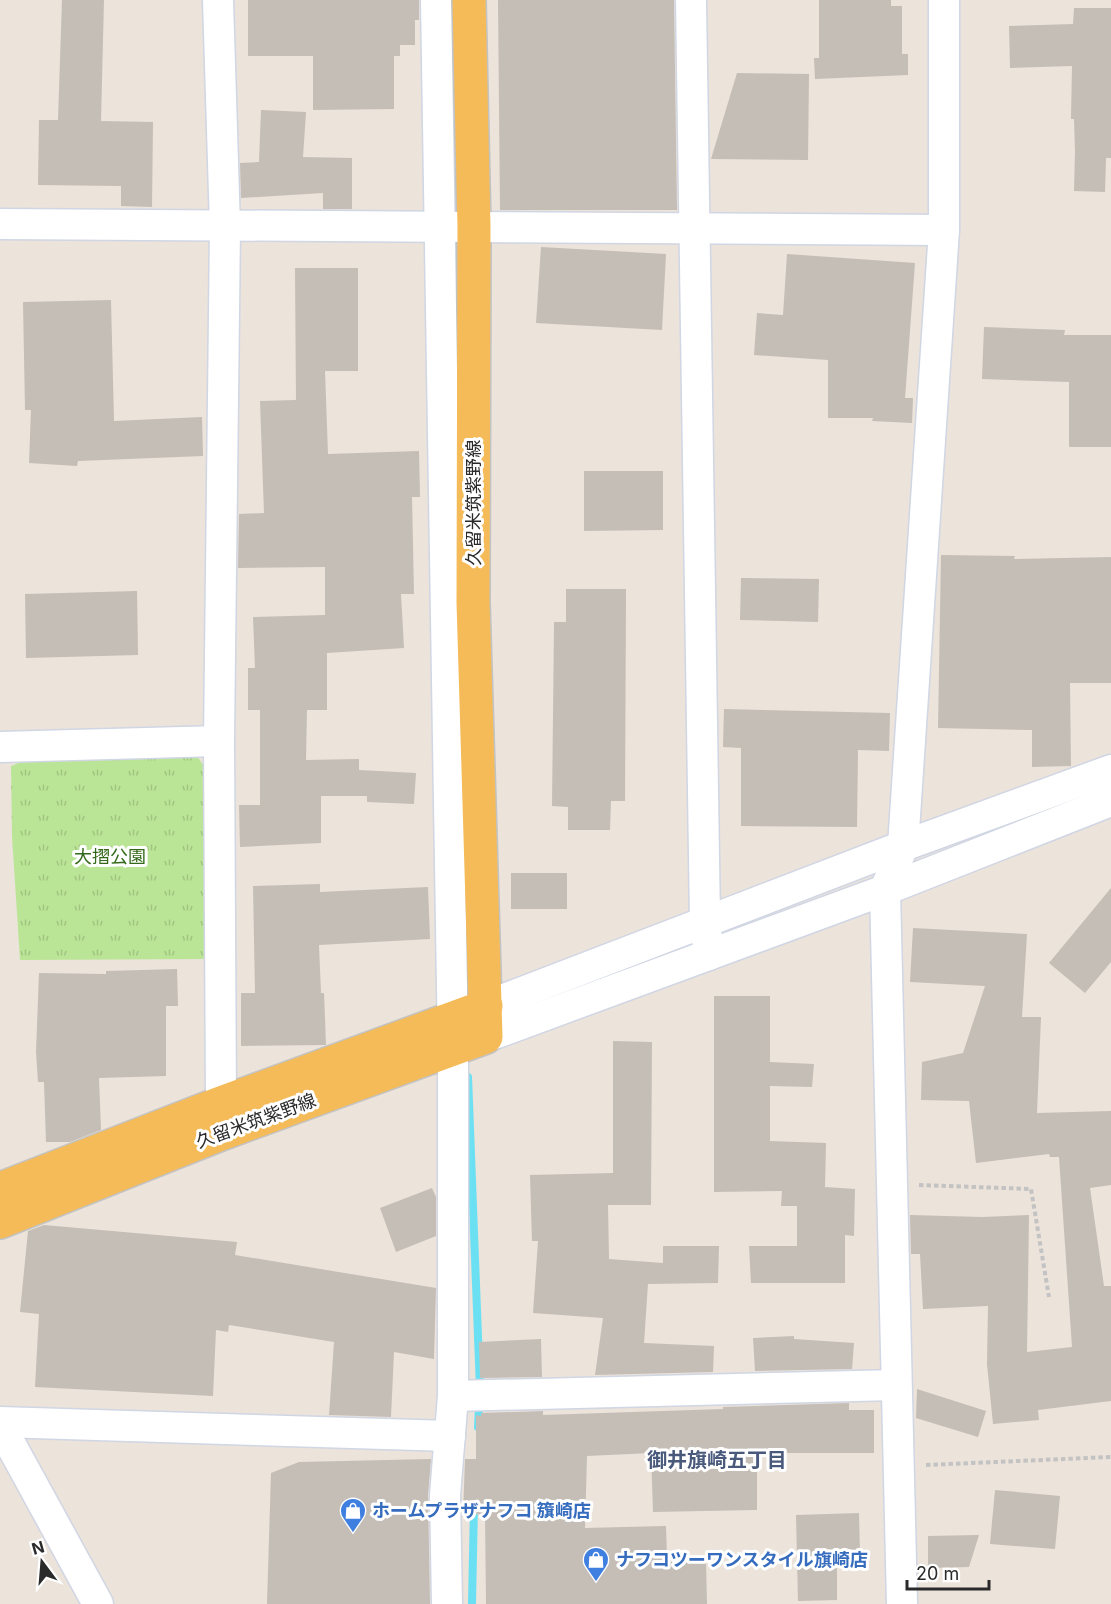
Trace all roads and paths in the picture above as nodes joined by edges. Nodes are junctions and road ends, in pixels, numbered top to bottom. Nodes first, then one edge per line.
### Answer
1 (218, 0) edge
2 (435, 0) edge
3 (469, 0) edge
4 (691, 0) edge
5 (944, 0) edge
6 (0, 224) edge
7 (225, 227) junction
8 (438, 227) junction
9 (474, 227) junction
10 (695, 229) junction
11 (944, 230) junction
12 (219, 741) junction
13 (0, 747) edge
14 (1111, 770) edge
15 (1111, 801) edge
16 (903, 846) junction
17 (885, 890) junction
18 (705, 922) junction
19 (709, 955) junction
20 (486, 1022) junction
21 (453, 1034) junction
22 (221, 1103) junction
23 (892, 1184) junction
24 (0, 1189) edge
25 (0, 1222) edge
26 (1049, 1297) dead end
27 (896, 1385) junction
28 (453, 1396) junction
29 (0, 1423) edge
30 (450, 1436) junction
31 (1111, 1457) edge
32 (898, 1466) junction
33 (98, 1604) edge
34 (447, 1604) edge
35 (902, 1604) edge

1 - 7 street
2 - 8 street
3 - 9 main road, 久留米筑紫野線
4 - 10 street
5 - 11 street
6 - 7 street
7 - 8 street
7 - 12 street
8 - 9 street
8 - 21 street
9 - 10 street
9 - 20 main road, 久留米筑紫野線
10 - 11 street
10 - 18 street
11 - 16 street
12 - 13 street
12 - 22 street
14 - 16 street
15 - 17 street
16 - 17 street
16 - 18 street
17 - 19 street
17 - 23 street
18 - 19 street
18 - 20 street
19 - 20 street
20 - 21 main road, 久留米筑紫野線
21 - 22 main road, 久留米筑紫野線
21 - 25 main road, 久留米筑紫野線
21 - 28 street
22 - 24 main road, 久留米筑紫野線
23 - 26 path
23 - 27 street
27 - 28 street
27 - 32 street
28 - 30 street
29 - 30 street
29 - 33 street
30 - 34 street
31 - 32 path
32 - 35 street

